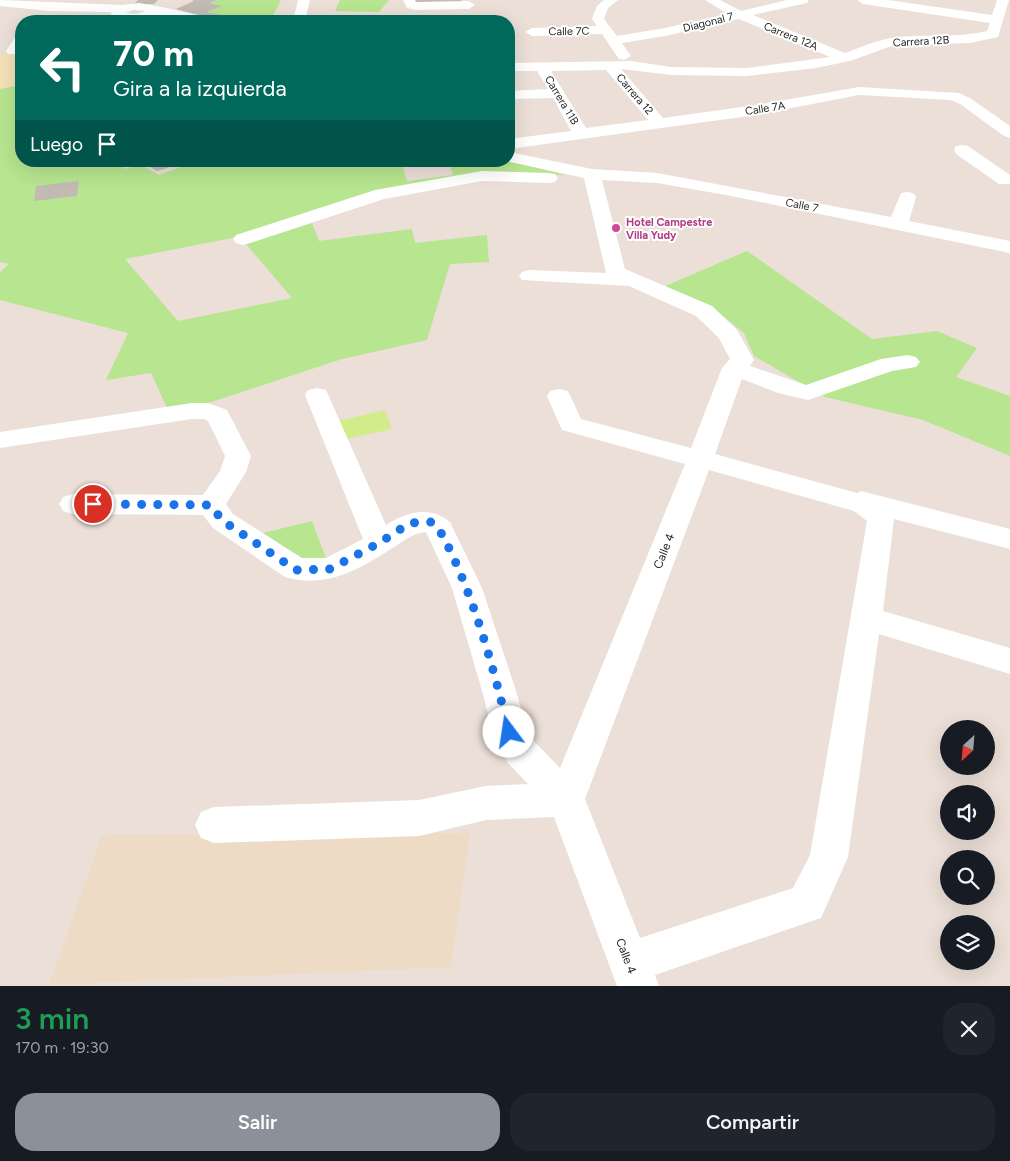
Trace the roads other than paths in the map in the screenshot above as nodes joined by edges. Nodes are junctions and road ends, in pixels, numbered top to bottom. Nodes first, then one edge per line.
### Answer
1 (304, 0) edge
2 (612, 0) edge
3 (710, 0) edge
4 (803, 0) edge
5 (863, 0) edge
6 (1003, 0) edge
7 (0, 2) edge
8 (410, 2) edge
9 (469, 2) edge
10 (0, 8) edge
11 (118, 13) junction
12 (738, 14) junction
13 (38, 15) edge
14 (110, 15) edge
15 (148, 15) edge
16 (300, 15) edge
17 (470, 15) edge
18 (998, 20) junction
19 (532, 32) dead end
20 (993, 34) junction
21 (609, 36) junction
22 (1010, 37) edge
23 (15, 48) edge
24 (13, 51) dead end
25 (845, 58) junction
26 (610, 65) junction
27 (631, 65) junction
28 (515, 67) edge
29 (542, 67) junction
30 (786, 67) junction
31 (859, 91) junction
32 (558, 93) junction
33 (515, 95) edge
34 (660, 124) junction
35 (581, 133) junction
36 (1010, 133) edge
37 (515, 143) edge
38 (962, 150) dead end
39 (515, 157) edge
40 (1001, 160) dead end
41 (982, 163) junction
42 (592, 174) junction
43 (1005, 180) dead end
44 (907, 197) dead end
45 (898, 223) junction
46 (243, 239) dead end
47 (1010, 247) edge
48 (530, 276) dead end
49 (633, 280) junction
50 (908, 362) dead end
51 (734, 368) junction
52 (317, 395) dead end
53 (559, 396) dead end
54 (0, 440) edge
55 (700, 459) junction
56 (73, 504) dead end
57 (210, 505) junction
58 (1010, 539) edge
59 (379, 543) junction
60 (866, 618) junction
61 (1010, 661) edge
62 (566, 798) junction
63 (214, 825) dead end
64 (633, 974) edge

1 - 16 street
2 - 21 street, Carrera 12
3 - 12 street, Carrera 12A
4 - 12 street, Diagonal 7
5 - 18 street
6 - 18 street
7 - 11 street
8 - 9 street
9 - 17 street
10 - 13 street
11 - 14 street
11 - 15 street
12 - 21 street, Diagonal 7
12 - 25 street, Carrera 12A
18 - 20 street
19 - 21 street, Calle 7C
20 - 22 street
20 - 25 street, Carrera 12B
21 - 27 street, Carrera 12
23 - 24 street
25 - 30 street, Carrera 12B
26 - 27 street, Carrera 12B
26 - 29 street, Carrera 12B
26 - 34 street, Carrera 12
27 - 30 street, Carrera 12B
28 - 29 street, Carrera 12B
29 - 32 street, Carrera 11B
30 - 31 street
31 - 34 street, Calle 7A
31 - 36 street, Calle 7A
32 - 33 street
32 - 35 street, Carrera 11B
34 - 35 street, Calle 7A
35 - 37 street, Calle 7A
38 - 41 street
39 - 42 street
40 - 41 street
41 - 43 street
42 - 45 street, Calle 7
42 - 46 street
42 - 49 street, Calle 4
44 - 45 street
45 - 47 street, Calle 7
48 - 49 street
49 - 51 street, Calle 4
50 - 51 street
51 - 55 street, Calle 4
52 - 59 street
53 - 55 street
54 - 57 street
55 - 58 street
55 - 60 street
55 - 62 street, Calle 4
56 - 57 street
57 - 59 street
59 - 62 street
60 - 61 street
60 - 64 street
62 - 63 street
62 - 64 street, Calle 4

